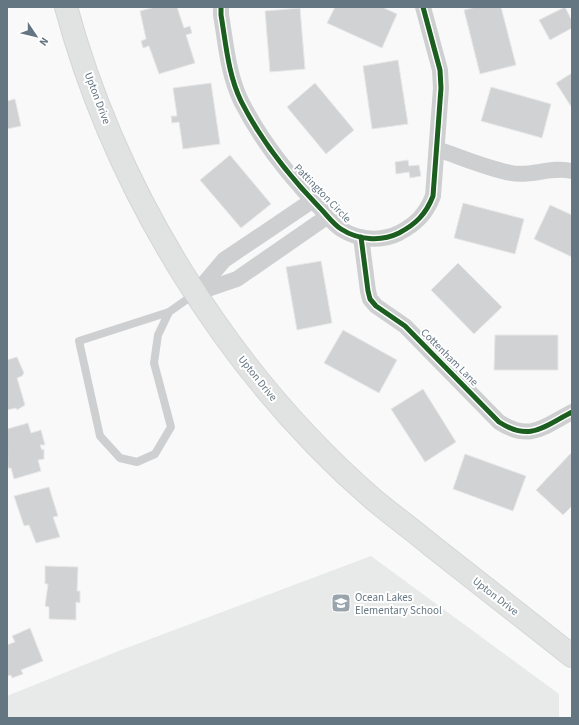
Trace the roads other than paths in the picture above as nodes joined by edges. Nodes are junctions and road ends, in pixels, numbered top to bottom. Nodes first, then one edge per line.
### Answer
1 (66, 7) edge
2 (221, 7) edge
3 (423, 7) edge
4 (437, 149) junction
5 (571, 170) edge
6 (313, 200) junction
7 (328, 216) junction
8 (362, 237) junction
9 (196, 293) junction
10 (169, 312) junction
11 (572, 412) edge
12 (572, 656) edge

1 - 9 main road, Upton Drive
2 - 6 street, Pattington Circle
3 - 4 street, Pattington Circle
4 - 5 street
4 - 8 street, Pattington Circle
6 - 7 street, Pattington Circle
6 - 9 street, Pattington Circle
7 - 8 street, Pattington Circle
7 - 9 street, Pattington Circle
8 - 11 street, Cottenham Lane
9 - 10 lane
9 - 12 main road, Upton Drive
10 - 10 lane

